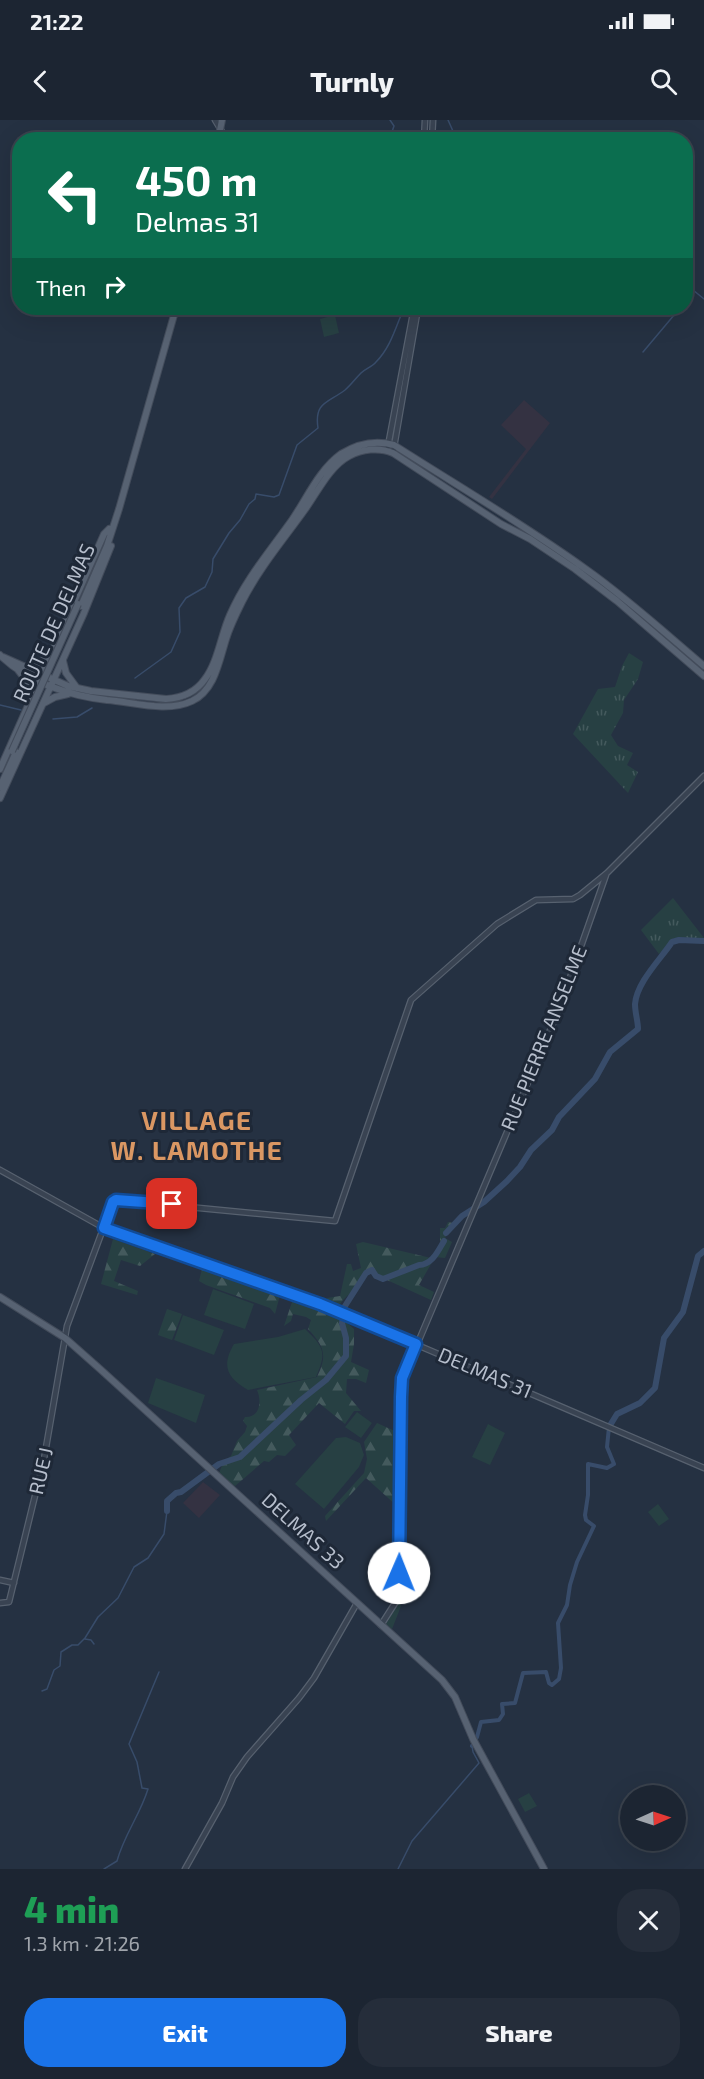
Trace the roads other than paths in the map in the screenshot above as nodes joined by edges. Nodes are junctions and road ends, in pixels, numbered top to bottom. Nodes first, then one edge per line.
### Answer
1 (215, 120) edge
2 (222, 120) edge
3 (220, 129) junction
4 (219, 132) edge
5 (222, 132) edge
6 (174, 315) edge
7 (415, 315) edge
8 (390, 448) junction
9 (327, 473) junction
10 (449, 481) junction
11 (445, 488) junction
12 (111, 530) junction
13 (619, 599) junction
14 (52, 653) junction
15 (1, 656) edge
16 (63, 660) junction
17 (704, 666) edge
18 (14, 667) junction
19 (25, 667) junction
20 (704, 676) edge
21 (40, 677) junction
22 (53, 684) junction
23 (78, 688) junction
24 (70, 693) junction
25 (33, 696) junction
26 (43, 704) junction
27 (14, 752) junction
28 (0, 769) edge
29 (704, 776) edge
30 (0, 777) edge
31 (0, 787) edge
32 (0, 798) edge
33 (607, 873) junction
34 (0, 1170) edge
35 (104, 1228) junction
36 (0, 1297) edge
37 (65, 1338) junction
38 (416, 1344) junction
39 (704, 1468) edge
40 (0, 1580) edge
41 (14, 1583) junction
42 (0, 1603) edge
43 (357, 1603) junction
44 (381, 1625) junction
45 (185, 1869) edge
46 (543, 1869) edge

1 - 3 street
2 - 3 main road
3 - 4 main road
3 - 5 street
6 - 12 main road, ROUTE DE DELMAS
7 - 8 street
8 - 9 main road
8 - 10 main road
8 - 11 main road
9 - 23 main road
9 - 24 main road
10 - 11 main road
10 - 13 main road
11 - 13 main road
12 - 14 main road
12 - 16 main road
12 - 27 main road, ROUTE DE DELMAS, bridge
13 - 17 main road
13 - 20 main road
14 - 19 main road
14 - 21 main road
15 - 18 main road
15 - 19 main road
16 - 22 main road
16 - 23 main road
18 - 21 main road
18 - 25 main road
19 - 21 main road
21 - 22 main road
21 - 25 main road
22 - 23 main road
22 - 24 main road
22 - 26 main road
24 - 26 main road
25 - 28 main road
26 - 32 main road
27 - 30 main road, ROUTE DE DELMAS
27 - 31 main road, ROUTE DE DELMAS
29 - 33 street
33 - 35 street, RUE J
33 - 38 street, RUE PIERRE ANSELME
34 - 35 street, DELMAS 31
35 - 37 street, RUE J
35 - 38 street, DELMAS 31
36 - 37 main road, DELMAS 33
37 - 41 street, RUE J
37 - 43 main road, DELMAS 33
38 - 39 street, DELMAS 31
38 - 44 street, RUE PIERRE ANSELME
40 - 41 street
41 - 42 street, RUE J
43 - 44 main road, DELMAS 33
43 - 45 street
44 - 46 main road, DELMAS 33

